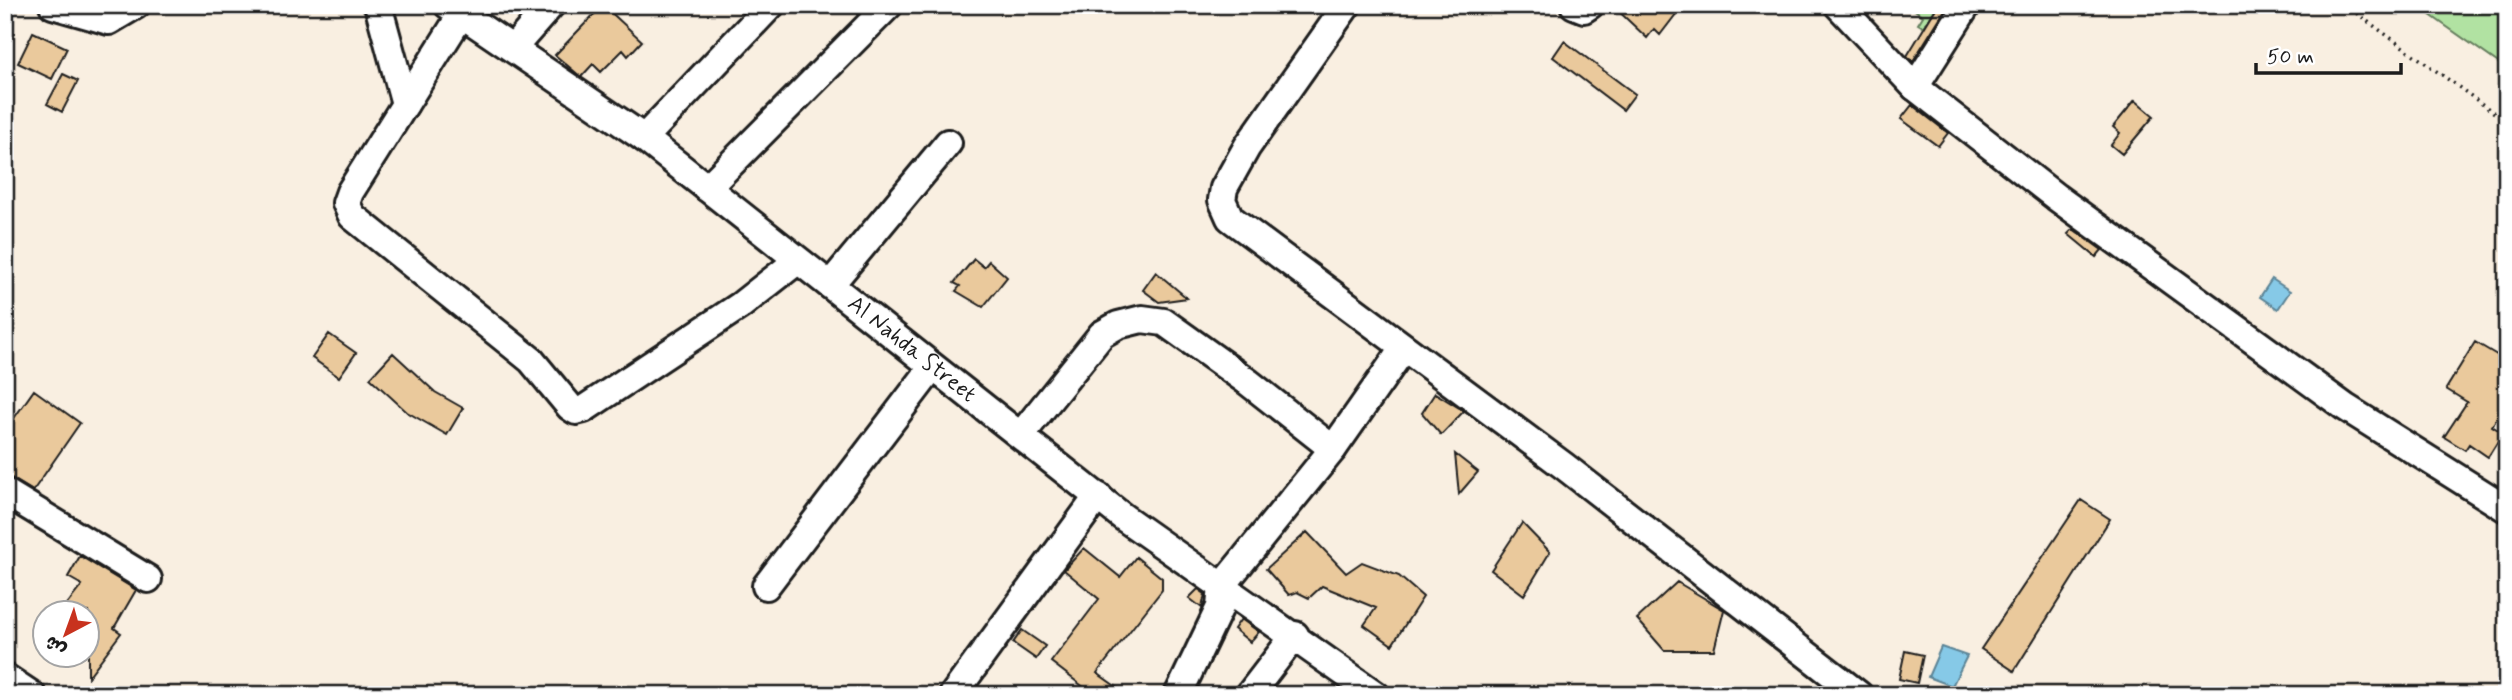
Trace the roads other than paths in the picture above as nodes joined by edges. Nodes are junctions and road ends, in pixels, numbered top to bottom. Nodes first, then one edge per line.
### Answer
1 (53, 5) edge
2 (136, 5) edge
3 (379, 5) edge
4 (551, 5) edge
5 (771, 5) edge
6 (888, 5) edge
7 (1347, 5) edge
8 (1574, 5) edge
9 (1590, 5) edge
10 (1838, 5) edge
11 (1967, 5) edge
12 (454, 10) edge
13 (513, 47) junction
14 (1916, 86) junction
15 (405, 104) junction
16 (644, 138) junction
17 (948, 143) dead end
18 (707, 188) junction
19 (797, 261) junction
20 (830, 285) junction
21 (1403, 349) junction
22 (932, 368) junction
23 (1021, 435) junction
24 (1333, 449) junction
25 (5, 492) edge
26 (1098, 496) junction
27 (2507, 509) edge
28 (148, 579) dead end
29 (766, 586) dead end
30 (1222, 586) junction
31 (1295, 635) junction
32 (5, 677) edge
33 (32, 695) edge
34 (953, 695) edge
35 (1178, 695) edge
36 (1249, 695) edge
37 (1376, 695) edge
38 (1858, 695) edge

1 - 2 street
3 - 15 street
4 - 13 street
5 - 16 street
6 - 18 street
7 - 21 street
8 - 9 street
10 - 14 street
11 - 14 street
12 - 13 street, Al Nahda Street
12 - 15 street
13 - 16 street, Al Nahda Street
14 - 27 street
15 - 19 street
16 - 18 street, Al Nahda Street
17 - 20 street
18 - 19 street, Al Nahda Street
19 - 20 street, Al Nahda Street
20 - 22 street, Al Nahda Street
21 - 24 street
21 - 38 street
22 - 23 street, Al Nahda Street
22 - 29 street
23 - 24 street
23 - 26 street, Al Nahda Street
24 - 30 street
25 - 28 street
26 - 30 street, Al Nahda Street
26 - 34 street
30 - 31 street, Al Nahda Street
30 - 35 street
31 - 36 street
31 - 37 street, Al Nahda Street
32 - 33 street

